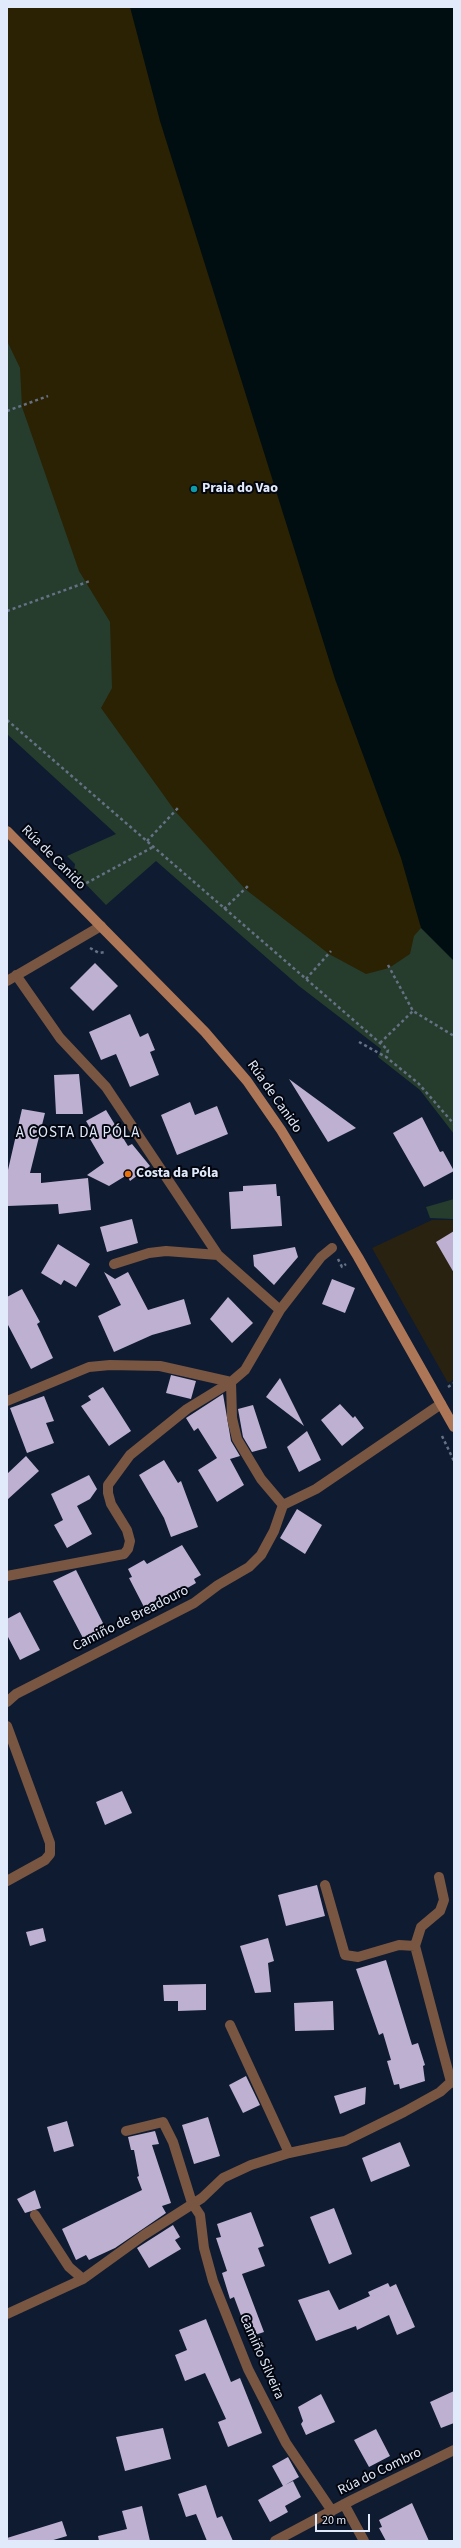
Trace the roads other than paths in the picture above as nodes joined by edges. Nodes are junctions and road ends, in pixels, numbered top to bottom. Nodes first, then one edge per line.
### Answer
1 (7, 831) edge
2 (101, 926) junction
3 (16, 975) junction
4 (7, 981) edge
5 (332, 1248) dead end
6 (218, 1255) junction
7 (114, 1264) dead end
8 (280, 1310) junction
9 (231, 1382) junction
10 (7, 1400) edge
11 (441, 1404) junction
12 (454, 1427) edge
13 (283, 1504) junction
14 (7, 1576) edge
15 (7, 1702) edge
16 (7, 1726) edge
17 (438, 1877) dead end
18 (7, 1881) edge
19 (325, 1885) dead end
20 (415, 1946) junction
21 (230, 2025) dead end
22 (453, 2082) edge
23 (126, 2131) dead end
24 (289, 2153) junction
25 (192, 2203) junction
26 (35, 2215) dead end
27 (83, 2279) junction
28 (7, 2314) edge
29 (454, 2450) edge
30 (344, 2504) junction
31 (332, 2510) junction
32 (275, 2541) edge
33 (364, 2541) edge

1 - 2 main road, Rúa de Canido
2 - 3 street
2 - 11 main road, Rúa de Canido
3 - 4 street
3 - 6 street
5 - 8 street
6 - 7 street
6 - 8 street
8 - 9 street
9 - 10 street
9 - 13 street
9 - 14 street
11 - 12 main road, Rúa de Canido
11 - 13 street
13 - 15 street, Camiño de Breadouro
16 - 18 street
17 - 20 street
19 - 20 street
20 - 22 street
21 - 24 street
22 - 24 street
23 - 25 street, Camiño Silveira
24 - 25 street
25 - 27 street
25 - 31 street, Camiño Silveira
26 - 27 street
27 - 28 street
29 - 30 street, Rúa do Combro
30 - 31 street, Rúa do Combro
30 - 33 street
31 - 32 street, Rúa do Combro

